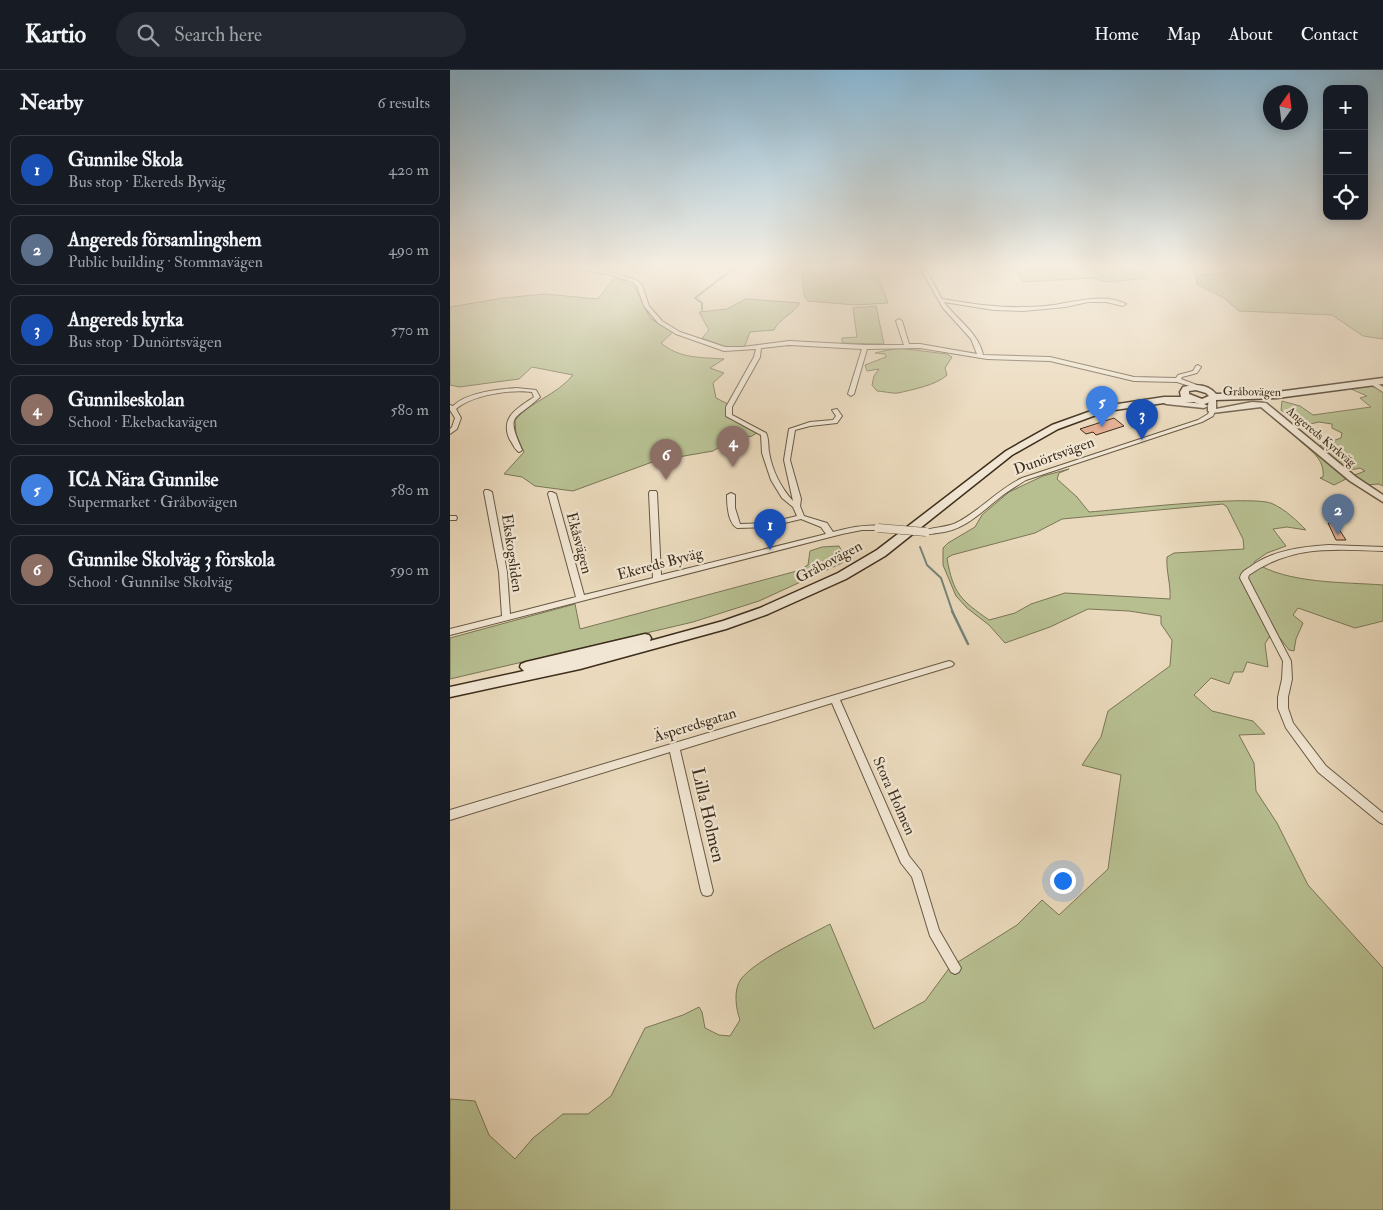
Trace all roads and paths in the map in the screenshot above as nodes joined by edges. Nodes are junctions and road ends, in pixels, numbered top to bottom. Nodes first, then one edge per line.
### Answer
1 (659, 321) edge
2 (899, 321) dead end
3 (956, 321) edge
4 (759, 346) junction
5 (907, 346) junction
6 (865, 347) junction
7 (980, 356) junction
8 (1198, 368) dead end
9 (1183, 385) junction
10 (1382, 387) edge
11 (1203, 388) junction
12 (1299, 392) junction
13 (851, 394) dead end
14 (1213, 398) junction
15 (1157, 402) junction
16 (451, 406) edge
17 (1203, 406) junction
18 (834, 410) dead end
19 (450, 432) edge
20 (519, 450) dead end
21 (488, 492) dead end
22 (653, 493) dead end
23 (552, 494) dead end
24 (730, 495) dead end
25 (1383, 499) edge
26 (796, 506) junction
27 (801, 517) junction
28 (878, 528) joint
29 (926, 532) joint
30 (831, 535) junction
31 (1383, 549) edge
32 (657, 579) junction
33 (580, 599) junction
34 (506, 618) junction
35 (450, 632) edge
36 (949, 664) dead end
37 (450, 686) edge
38 (450, 692) edge
39 (835, 699) junction
40 (674, 747) junction
41 (450, 815) edge
42 (1383, 818) edge
43 (707, 891) dead end
44 (955, 968) dead end

1 - 4 street
2 - 5 street
3 - 7 street
4 - 6 street
4 - 26 street
5 - 6 street
5 - 7 street
6 - 13 street
7 - 9 street
8 - 9 street
9 - 11 main road, Gråbovägen
9 - 17 main road
9 - 37 main road, Gråbovägen
10 - 12 main road, Gråbovägen
11 - 12 main road, Gråbovägen
11 - 14 main road
12 - 14 main road, Gråbovägen
14 - 17 main road, Gråbovägen
14 - 17 street
15 - 17 main road, Gråbovägen
15 - 17 street, Angereds Kyrkväg
15 - 38 main road, Gråbovägen
16 - 19 street
16 - 20 street
17 - 25 street, Angereds Kyrkväg
17 - 29 street, Dunörtsvägen
18 - 26 street
21 - 34 street, Ekskogsliden
22 - 32 street
23 - 33 street, Ekåsvägen
24 - 27 street
26 - 27 street
27 - 30 street
28 - 29 street, Dunörtsvägen, bridge
28 - 30 street, Ekereds Byväg
30 - 32 street, Ekereds Byväg
31 - 42 street
32 - 33 street, Ekereds Byväg
33 - 34 street, Ekereds Byväg
34 - 35 street, Ekereds Byväg
36 - 39 street, Äsperedsgatan
39 - 40 street, Äsperedsgatan
39 - 44 street, Stora Holmen
40 - 41 street, Äsperedsgatan
40 - 43 street, Lilla Holmen

